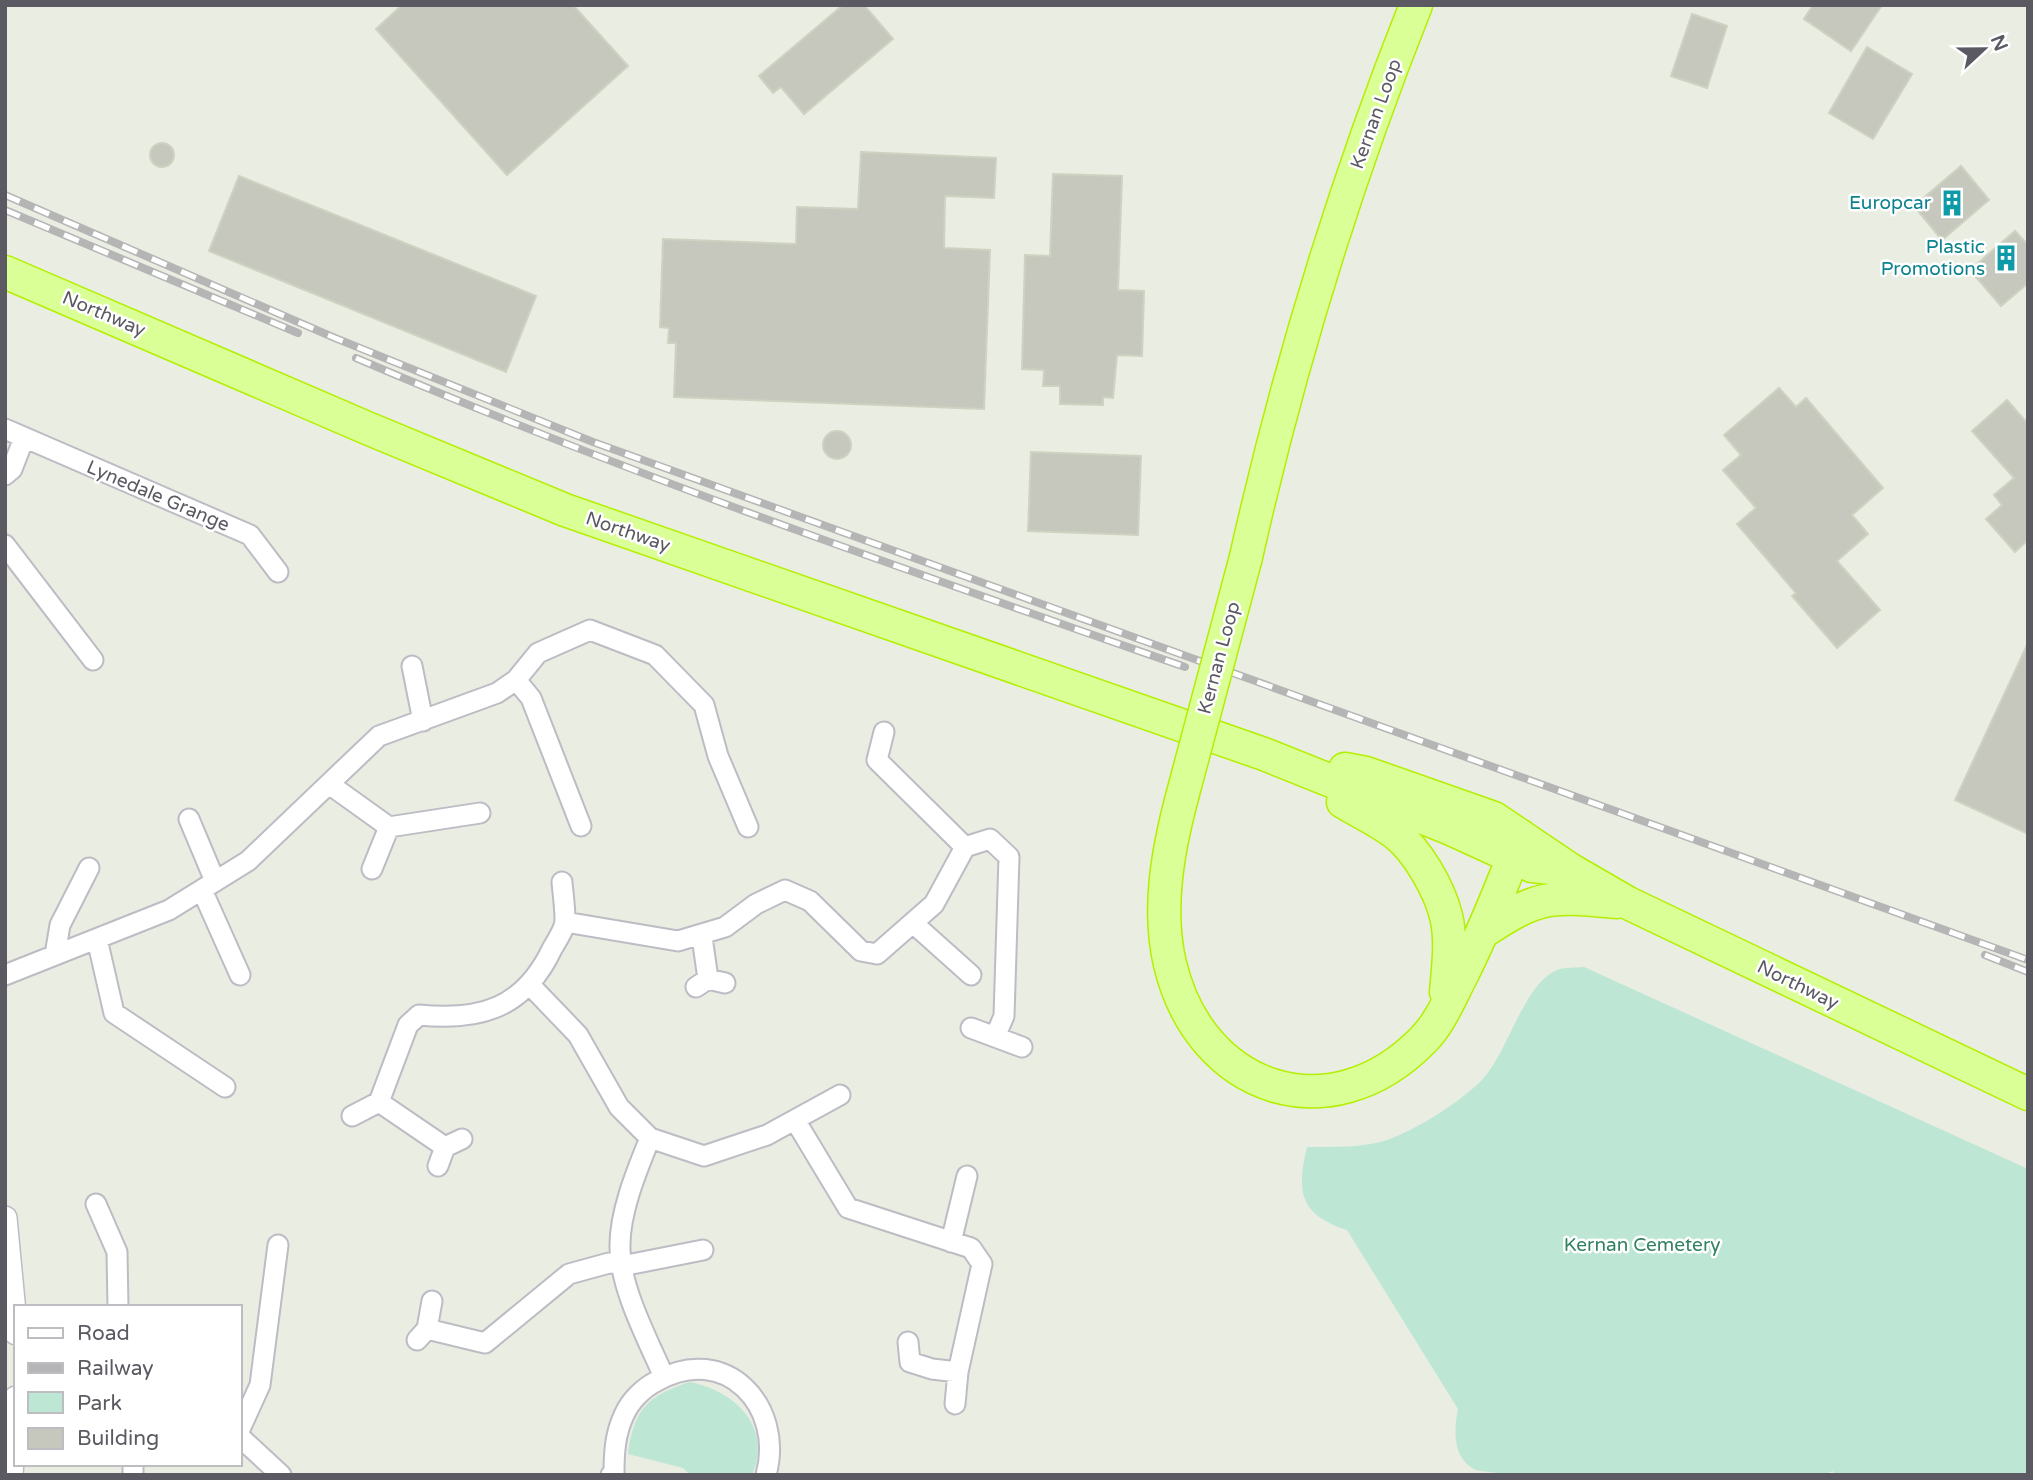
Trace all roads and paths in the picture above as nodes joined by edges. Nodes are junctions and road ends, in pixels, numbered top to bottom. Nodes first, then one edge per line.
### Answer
1 (1416, 5) edge
2 (5, 272) edge
3 (5, 429) edge
4 (24, 438) junction
5 (5, 475) edge
6 (5, 545) edge
7 (278, 572) dead end
8 (93, 660) dead end
9 (412, 666) dead end
10 (516, 680) junction
11 (423, 721) junction
12 (884, 732) dead end
13 (1264, 754) junction
14 (329, 784) junction
15 (480, 813) dead end
16 (189, 820) dead end
17 (581, 826) dead end
18 (389, 827) junction
19 (748, 827) dead end
20 (1517, 845) junction
21 (965, 847) junction
22 (89, 868) dead end
23 (372, 869) dead end
24 (562, 882) dead end
25 (209, 886) junction
26 (1628, 903) junction
27 (565, 922) junction
28 (914, 924) junction
29 (1483, 932) junction
30 (702, 937) junction
31 (97, 939) junction
32 (55, 955) junction
33 (5, 975) edge
34 (240, 975) dead end
35 (971, 975) dead end
36 (710, 983) dead end
37 (530, 985) junction
38 (1444, 1011) junction
39 (971, 1028) dead end
40 (995, 1037) junction
41 (1022, 1047) dead end
42 (225, 1087) dead end
43 (840, 1094) dead end
44 (2028, 1094) edge
45 (379, 1102) junction
46 (352, 1116) dead end
47 (795, 1119) junction
48 (650, 1138) junction
49 (449, 1151) dead end
50 (967, 1176) dead end
51 (96, 1204) dead end
52 (5, 1218) edge
53 (951, 1242) junction
54 (278, 1245) dead end
55 (702, 1250) dead end
56 (622, 1264) junction
57 (432, 1301) dead end
58 (118, 1305) edge
59 (14, 1313) edge
60 (908, 1342) dead end
61 (958, 1372) junction
62 (664, 1377) junction
63 (955, 1404) dead end
64 (242, 1425) edge
65 (14, 1429) edge
66 (242, 1439) edge
67 (11, 1475) edge
68 (281, 1475) edge
69 (611, 1475) edge
70 (766, 1475) edge

1 - 38 highway, Kernan Loop, bridge
2 - 13 highway, Northway
3 - 4 street, Lynedale Grange
4 - 5 street
4 - 7 street, Lynedale Grange
6 - 8 street
9 - 11 street
10 - 11 street
10 - 17 street
10 - 19 street
11 - 14 street
12 - 21 street
13 - 20 highway, Northway
13 - 20 highway, Northway
13 - 38 highway
14 - 18 street
14 - 25 street
15 - 18 street
16 - 25 street
18 - 23 street
20 - 26 highway, Northway
20 - 29 highway, Kernan Loop
21 - 28 street
21 - 40 street
22 - 32 street
24 - 27 street
25 - 31 street
25 - 34 street
26 - 29 highway
26 - 44 highway, Northway
27 - 30 street
27 - 37 street
28 - 30 street
28 - 35 street
29 - 38 highway, Kernan Loop
30 - 36 street
31 - 32 street
31 - 42 street
32 - 33 street
37 - 45 street
37 - 48 street
39 - 40 street
40 - 41 street
43 - 47 street
45 - 46 street
45 - 49 street
47 - 48 street
47 - 53 street
48 - 56 street
50 - 53 street
51 - 58 street
52 - 59 street
53 - 61 street
54 - 64 street
55 - 56 street
56 - 57 street
56 - 62 street
60 - 61 street
61 - 63 street
62 - 69 street
62 - 70 street
65 - 67 street
66 - 68 street

